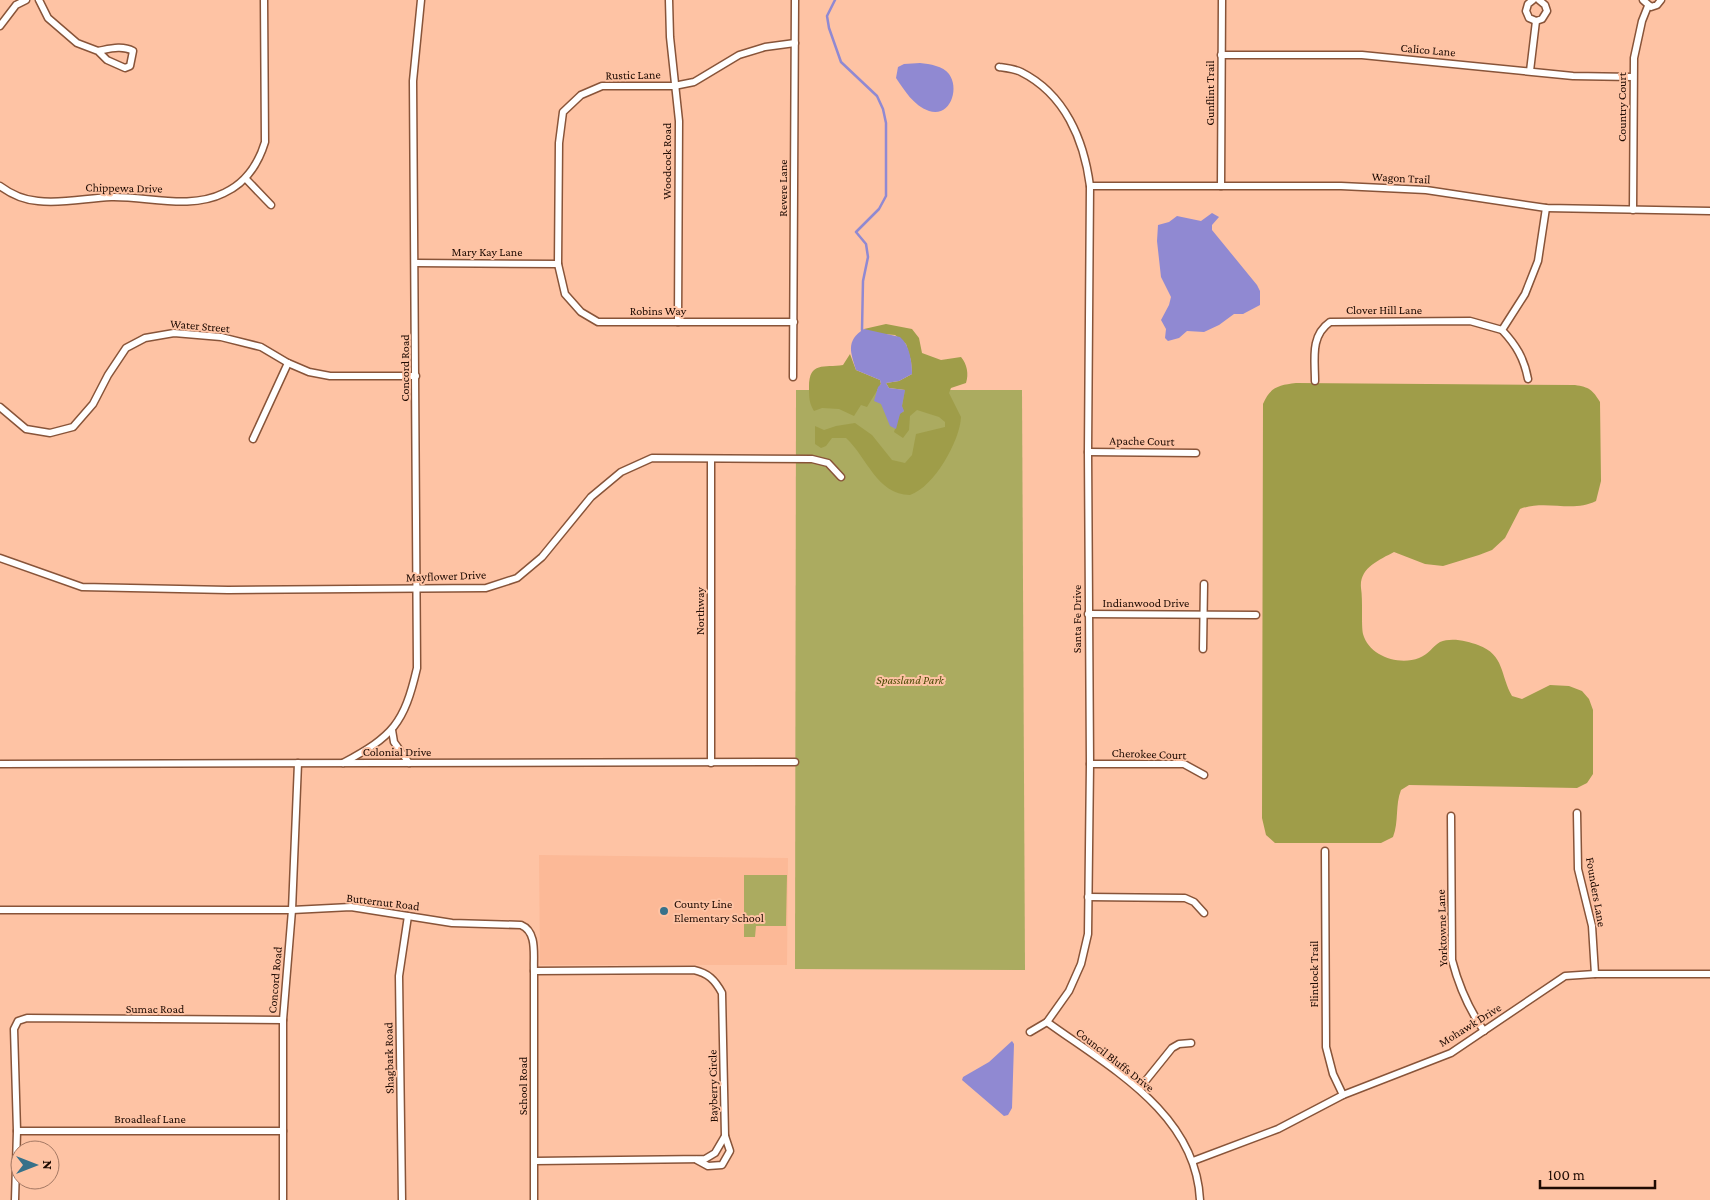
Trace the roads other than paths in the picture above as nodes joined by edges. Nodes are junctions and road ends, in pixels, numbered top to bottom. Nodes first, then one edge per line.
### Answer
1 (26, 0) edge
2 (38, 0) edge
3 (264, 0) edge
4 (421, 0) edge
5 (669, 0) edge
6 (796, 0) edge
7 (1222, 0) edge
8 (1533, 0) edge
9 (1539, 0) edge
10 (1643, 0) edge
11 (1661, 0) edge
12 (1648, 6) junction
13 (1536, 21) junction
14 (0, 26) edge
15 (795, 43) junction
16 (98, 51) junction
17 (1221, 55) junction
18 (999, 66) dead end
19 (1530, 71) junction
20 (1633, 77) junction
21 (674, 86) junction
22 (246, 179) junction
23 (0, 186) edge
24 (1090, 186) junction
25 (1221, 186) junction
26 (271, 205) dead end
27 (1546, 208) junction
28 (1633, 210) junction
29 (1710, 211) edge
30 (416, 263) junction
31 (558, 264) junction
32 (678, 322) junction
33 (794, 322) junction
34 (1502, 330) junction
35 (288, 363) junction
36 (416, 376) junction
37 (793, 377) dead end
38 (1528, 379) dead end
39 (1315, 381) dead end
40 (0, 407) edge
41 (253, 439) dead end
42 (1088, 452) junction
43 (1196, 453) dead end
44 (711, 459) junction
45 (841, 476) dead end
46 (0, 558) edge
47 (1204, 584) dead end
48 (418, 589) junction
49 (1088, 614) junction
50 (1204, 615) junction
51 (1256, 615) dead end
52 (1203, 649) dead end
53 (392, 730) junction
54 (795, 762) dead end
55 (298, 763) junction
56 (343, 763) junction
57 (409, 763) junction
58 (711, 763) junction
59 (0, 764) edge
60 (1090, 764) junction
61 (1204, 775) dead end
62 (1577, 813) dead end
63 (1451, 816) dead end
64 (1325, 851) dead end
65 (1088, 898) junction
66 (0, 910) edge
67 (292, 910) junction
68 (1204, 913) dead end
69 (408, 916) junction
70 (534, 971) junction
71 (1595, 974) junction
72 (1710, 974) edge
73 (283, 1020) junction
74 (1047, 1022) junction
75 (1484, 1031) junction
76 (1030, 1032) dead end
77 (1190, 1043) dead end
78 (1139, 1089) junction
79 (1342, 1095) junction
80 (283, 1130) junction
81 (17, 1131) junction
82 (725, 1136) junction
83 (535, 1160) junction
84 (696, 1160) junction
85 (1193, 1161) junction
86 (16, 1200) edge
87 (283, 1200) edge
88 (402, 1200) edge
89 (534, 1200) edge
90 (1200, 1200) edge

1 - 14 street
2 - 16 street
3 - 22 street, Chippewa Drive
4 - 30 street, Concord Road
5 - 21 street, Woodcock Road
6 - 15 street, Revere Lane
7 - 17 street, Gunflint Trail
8 - 13 street
9 - 13 street
10 - 12 street
11 - 12 street
12 - 20 street, Country Court
13 - 19 street
15 - 21 street, Rustic Lane
15 - 33 street, Revere Lane
16 - 16 street
17 - 19 street, Calico Lane
17 - 25 street, Gunflint Trail
18 - 24 street, Santa Fe Drive
19 - 20 street, Calico Lane
20 - 28 street, Country Court
21 - 31 street, Rustic Lane
21 - 32 street, Woodcock Road
22 - 23 street, Chippewa Drive
22 - 26 street
24 - 25 street, Wagon Trail
24 - 42 street, Santa Fe Drive
25 - 27 street, Wagon Trail
27 - 28 street, Wagon Trail
27 - 34 street
28 - 29 street, Wagon Trail
30 - 31 street, Mary Kay Lane
30 - 36 street, Concord Road
31 - 32 street, Robins Way
32 - 33 street, Robins Way
33 - 37 street, Revere Lane
34 - 38 street
34 - 39 street, Clover Hill Lane
35 - 36 street, Water Street
35 - 40 street, Water Street
35 - 41 street
36 - 48 street, Concord Road
42 - 43 street, Apache Court
42 - 49 street, Santa Fe Drive
44 - 45 street, Mayflower Drive
44 - 48 street, Mayflower Drive
44 - 58 street, Northway
46 - 48 street, Mayflower Drive
47 - 50 street, Indianwood Drive
48 - 53 street, Concord Road
49 - 50 street, Indianwood Drive
49 - 60 street, Santa Fe Drive
50 - 51 street, Indianwood Drive
50 - 52 street, Indianwood Drive
53 - 56 street, Concord Road
53 - 57 street
54 - 58 street, Colonial Drive
55 - 56 street, Colonial Drive
55 - 59 street, Colonial Drive
55 - 67 street, Concord Road
56 - 57 street, Colonial Drive
57 - 58 street, Colonial Drive
60 - 61 street, Cherokee Court
60 - 65 street, Santa Fe Drive
62 - 71 street, Founders Lane
63 - 75 street, Yorktowne Lane
64 - 79 street, Flintlock Trail
65 - 68 street
65 - 74 street, Santa Fe Drive
66 - 67 street, Butternut Road
67 - 69 street, Butternut Road
67 - 73 street, Concord Road
69 - 70 street, Butternut Road
69 - 88 street, Shagbark Road
70 - 82 street, Bayberry Circle
70 - 83 street, School Road
71 - 72 street, Mohawk Drive
71 - 75 street, Mohawk Drive
73 - 80 street, Concord Road
73 - 81 street, Sumac Road
74 - 76 street, Santa Fe Drive
74 - 78 street, Council Bluffs Drive
75 - 79 street, Mohawk Drive
77 - 78 street
78 - 85 street, Council Bluffs Drive
79 - 85 street, Mohawk Drive
80 - 81 street, Broadleaf Lane
80 - 87 street, Concord Road
81 - 86 street
82 - 84 street, Bayberry Circle
82 - 84 street
83 - 84 street, Bayberry Circle
83 - 89 street, School Road
85 - 90 street, Council Bluffs Drive

